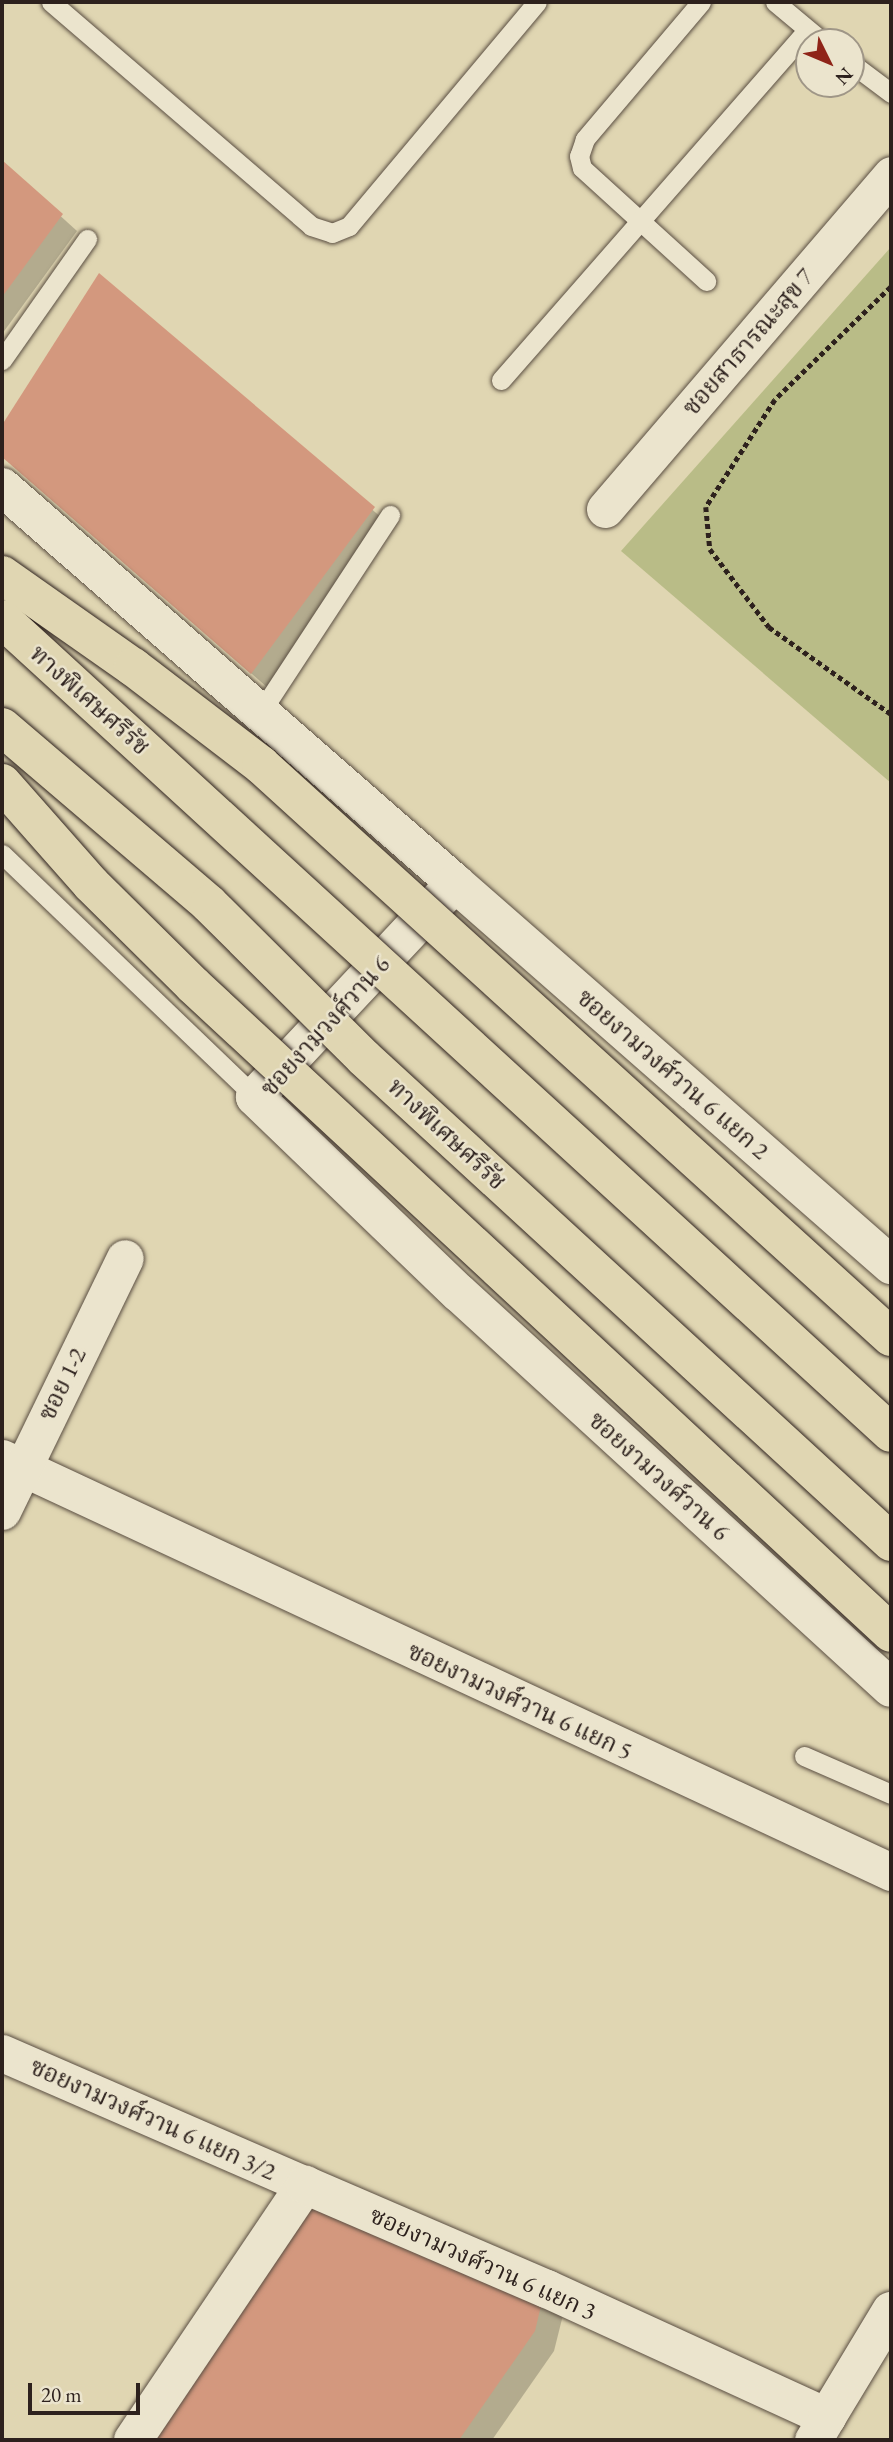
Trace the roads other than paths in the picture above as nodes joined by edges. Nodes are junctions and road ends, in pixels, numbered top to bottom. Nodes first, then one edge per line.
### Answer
1 (51, 2) edge
2 (537, 2) edge
3 (701, 2) edge
4 (775, 2) edge
5 (806, 28) edge
6 (795, 57) edge
7 (865, 74) edge
8 (891, 93) edge
9 (891, 174) edge
10 (640, 223) junction
11 (87, 239) dead end
12 (706, 281) dead end
13 (2, 360) edge
14 (501, 380) dead end
15 (2, 487) edge
16 (605, 509) dead end
17 (390, 515) dead end
18 (2, 575) edge
19 (2, 619) edge
20 (260, 713) junction
21 (2, 726) edge
22 (2, 783) edge
23 (2, 854) edge
24 (455, 883) junction
25 (255, 1097) junction
26 (125, 1258) dead end
27 (891, 1265) edge
28 (891, 1337) edge
29 (891, 1433) edge
30 (11, 1463) edge
31 (2, 1511) edge
32 (891, 1542) edge
33 (891, 1633) edge
34 (891, 1688) edge
35 (804, 1756) dead end
36 (891, 1794) edge
37 (891, 1872) edge
38 (2, 2053) edge
39 (305, 2185) junction
40 (891, 2311) edge
41 (820, 2429) edge
42 (133, 2440) edge

1 - 2 lane
3 - 10 lane
4 - 5 lane
6 - 10 lane
7 - 8 lane
9 - 16 street, ซอยสาธารณะสุข 7
10 - 12 lane
10 - 14 lane
11 - 13 lane
15 - 20 street
17 - 20 lane
18 - 28 highway, bridge
19 - 29 highway, ทางพิเศษศรีรัช, bridge
20 - 24 street
21 - 32 highway, ทางพิเศษศรีรัช, bridge
22 - 33 highway, bridge
23 - 25 lane
24 - 25 street, ซอยงามวงศ์วาน 6
24 - 27 street, ซอยงามวงศ์วาน 6 แยก 2
25 - 34 street, ซอยงามวงศ์วาน 6
26 - 30 street, ซอย 1-2
30 - 31 street, ซอย 1-2
30 - 37 street, ซอยงามวงศ์วาน 6 แยก 5
35 - 36 lane
38 - 39 street, ซอยงามวงศ์วาน 6 แยก 3/2
39 - 41 street, ซอยงามวงศ์วาน 6 แยก 3
39 - 42 street
40 - 41 street, ซอยงามวงศ์วาน 6 แยก 3

